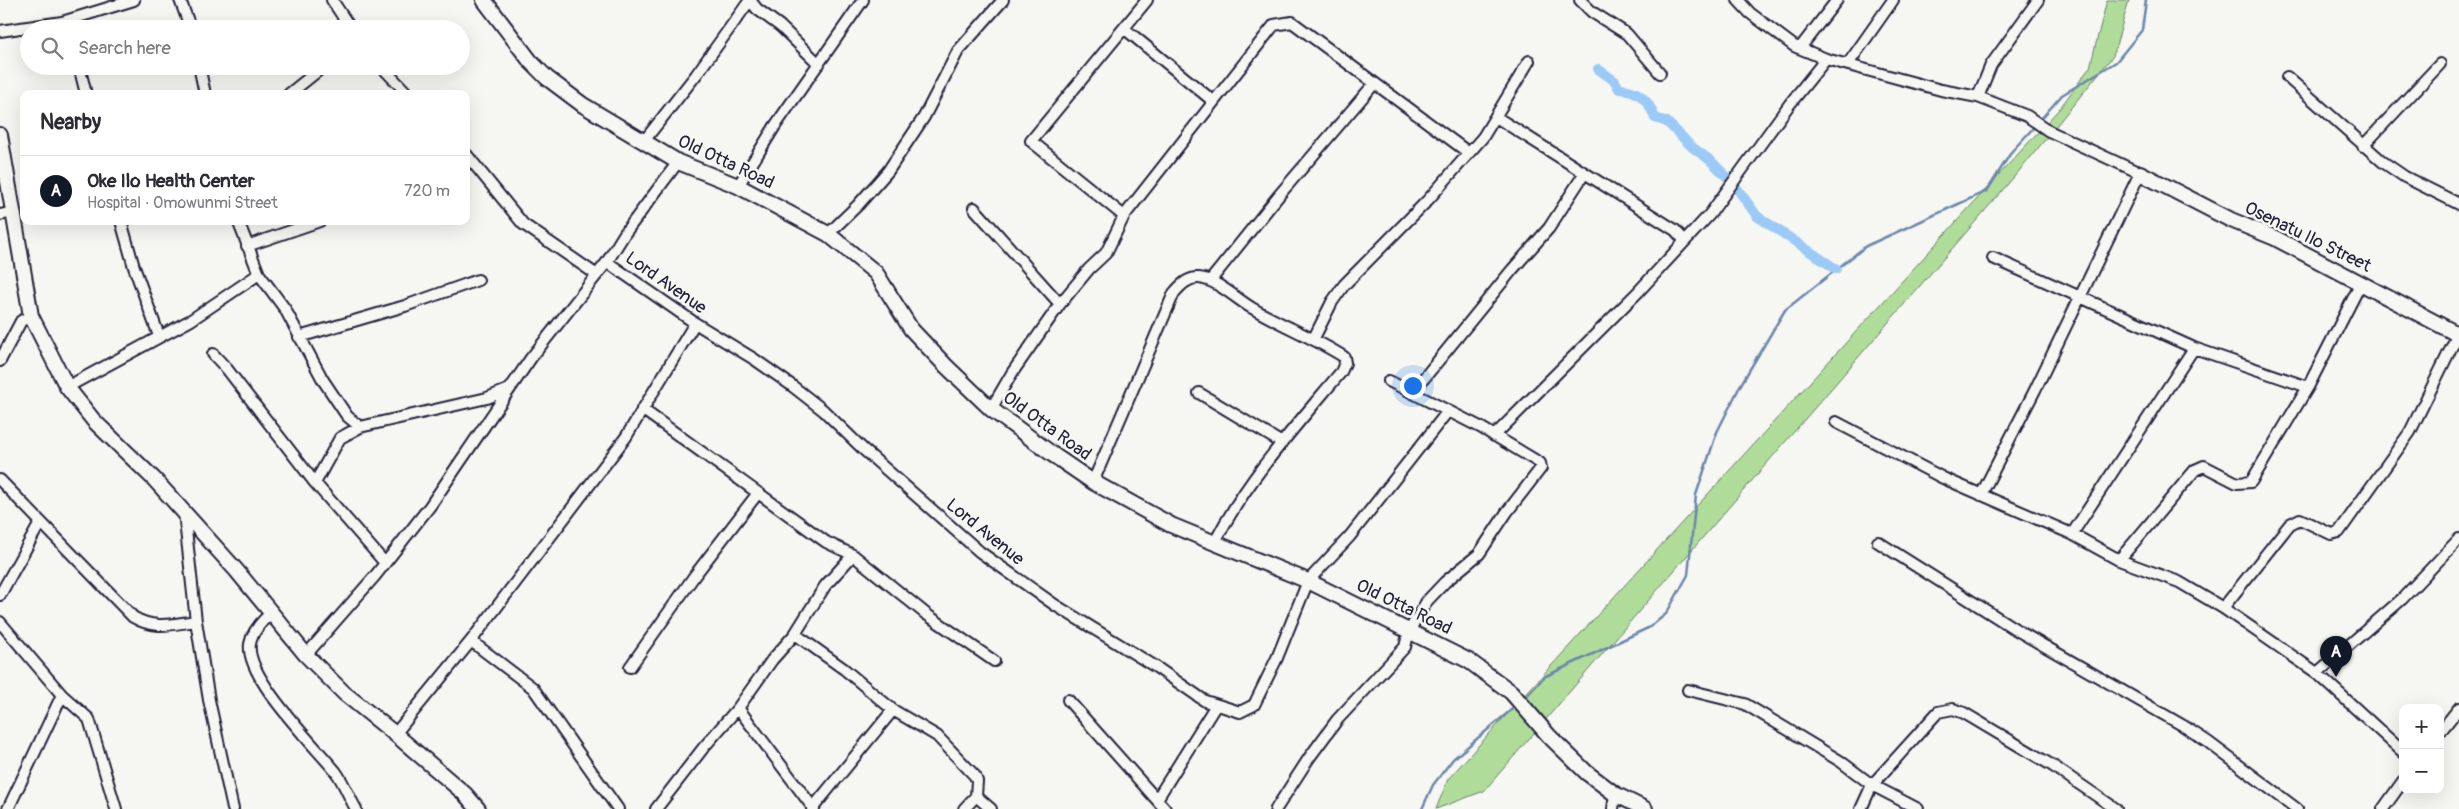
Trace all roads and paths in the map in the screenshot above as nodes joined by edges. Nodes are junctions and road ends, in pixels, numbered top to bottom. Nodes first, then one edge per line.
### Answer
1 (134, 0) edge
2 (180, 0) edge
3 (332, 0) edge
4 (485, 0) edge
5 (750, 0) edge
6 (863, 0) edge
7 (1004, 0) edge
8 (1147, 0) edge
9 (1580, 0) edge
10 (1738, 0) edge
11 (1837, 0) edge
12 (1893, 0) edge
13 (2038, 0) edge
14 (79, 20) edge
15 (188, 20) edge
16 (345, 20) edge
17 (20, 29) edge
18 (1125, 29) junction
19 (0, 31) edge
20 (1800, 48) junction
21 (1826, 60) junction
22 (1529, 61) dead end
23 (819, 64) junction
24 (1848, 64) junction
25 (2440, 64) dead end
26 (1660, 73) dead end
27 (81, 75) edge
28 (201, 75) edge
29 (312, 75) edge
30 (390, 75) edge
31 (2287, 77) dead end
32 (1374, 84) junction
33 (85, 90) edge
34 (204, 90) edge
35 (293, 90) edge
36 (404, 90) edge
37 (1978, 97) junction
38 (1213, 101) junction
39 (1496, 117) junction
40 (0, 135) edge
41 (644, 141) junction
42 (2363, 146) junction
43 (1469, 153) junction
44 (470, 159) edge
45 (678, 162) junction
46 (2140, 173) junction
47 (1584, 174) junction
48 (738, 186) junction
49 (2459, 204) edge
50 (974, 208) dead end
51 (7, 213) edge
52 (1124, 216) junction
53 (122, 225) edge
54 (239, 225) edge
55 (308, 225) edge
56 (828, 234) junction
57 (1685, 241) junction
58 (247, 246) junction
59 (1993, 258) dead end
60 (607, 262) junction
61 (259, 274) junction
62 (597, 275) junction
63 (478, 280) dead end
64 (1210, 281) junction
65 (2361, 284) junction
66 (2081, 298) junction
67 (1060, 304) junction
68 (31, 316) junction
69 (696, 323) junction
70 (2459, 334) edge
71 (159, 336) junction
72 (300, 337) junction
73 (1314, 338) junction
74 (2194, 348) junction
75 (213, 354) dead end
76 (0, 361) edge
77 (1389, 380) dead end
78 (66, 387) junction
79 (2308, 387) junction
80 (510, 389) junction
81 (1200, 393) dead end
82 (1412, 393) junction
83 (991, 409) junction
84 (642, 410) junction
85 (1448, 411) junction
86 (347, 416) junction
87 (1836, 422) dead end
88 (360, 427) junction
89 (1494, 436) junction
90 (340, 438) junction
91 (1282, 443) junction
92 (0, 480) edge
93 (1093, 482) junction
94 (315, 483) junction
95 (758, 493) junction
96 (1981, 495) junction
97 (184, 512) junction
98 (40, 523) junction
99 (2072, 534) junction
100 (2459, 540) edge
101 (1215, 542) junction
102 (1878, 542) dead end
103 (853, 555) junction
104 (2119, 560) junction
105 (385, 563) junction
106 (1308, 581) junction
107 (0, 595) edge
108 (2223, 608) junction
109 (271, 613) junction
110 (196, 621) junction
111 (0, 622) edge
112 (1409, 631) junction
113 (796, 634) junction
114 (471, 641) junction
115 (306, 655) junction
116 (994, 661) dead end
117 (630, 666) dead end
118 (2317, 674) junction
119 (1688, 690) dead end
120 (62, 695) junction
121 (1068, 700) dead end
122 (1216, 705) junction
123 (738, 708) junction
124 (2459, 708) edge
125 (893, 710) junction
126 (2444, 727) edge
127 (395, 734) junction
128 (2400, 749) edge
129 (1872, 785) junction
130 (2399, 787) edge
131 (1615, 794) junction
132 (976, 796) junction
133 (1158, 799) junction
134 (8, 809) edge
135 (116, 809) edge
136 (233, 809) edge
137 (356, 809) edge
138 (478, 809) edge
139 (618, 809) edge
140 (656, 809) edge
141 (813, 809) edge
142 (964, 809) edge
143 (991, 809) edge
144 (1165, 809) edge
145 (1276, 809) edge
146 (1613, 809) edge
147 (1646, 809) edge
148 (1861, 809) edge
149 (1918, 809) edge
150 (2116, 809) edge
151 (2297, 809) edge
152 (2383, 809) edge

1 - 14 street
2 - 15 street
3 - 16 street
4 - 41 street, Old Otta Road
5 - 23 street
5 - 41 street
6 - 23 street
7 - 56 street
8 - 18 street
9 - 26 street
10 - 20 street
11 - 20 street
12 - 24 street
13 - 37 street
17 - 19 street
18 - 38 street
18 - 52 street
20 - 21 street
21 - 24 street
21 - 57 street
22 - 39 street
23 - 48 street
24 - 37 street
25 - 42 street
27 - 33 street
28 - 34 street
29 - 35 street
30 - 36 street
31 - 42 street
32 - 38 street
32 - 43 street
32 - 64 street
37 - 46 street
38 - 52 street
39 - 43 street
39 - 47 street
40 - 51 street
41 - 45 street, Old Otta Road
42 - 49 street
43 - 73 street
44 - 62 street
45 - 48 street, Old Otta Road
45 - 60 street
46 - 65 street, Osenatu Ilo Street
46 - 66 street
47 - 57 street
47 - 82 street
48 - 56 street, Old Otta Road
50 - 67 street
51 - 68 street
52 - 67 street
53 - 71 street
54 - 58 street
55 - 58 street
56 - 83 street, Old Otta Road
57 - 89 street
58 - 61 street
59 - 66 street
60 - 62 street
60 - 69 street, Lord Avenue
61 - 71 street
61 - 72 street
62 - 80 street
63 - 72 street
64 - 73 street
64 - 93 street
65 - 70 street, Osenatu Ilo Street
65 - 79 street
66 - 74 street
66 - 96 street
67 - 83 street
68 - 76 street
68 - 78 street
69 - 84 street
69 - 122 street, Lord Avenue
70 - 108 street
71 - 78 street
72 - 86 street
73 - 91 street
74 - 79 street
74 - 99 street
75 - 94 street
77 - 82 street
78 - 97 street
79 - 104 street
80 - 88 street
80 - 105 street
81 - 91 street
82 - 85 street
83 - 93 street, Old Otta Road
84 - 95 street
84 - 114 street
85 - 89 street
85 - 106 street
86 - 88 street
86 - 90 street
87 - 96 street
88 - 90 street
89 - 112 street
90 - 94 street
91 - 101 street
92 - 98 street
93 - 101 street, Old Otta Road
94 - 105 street
95 - 103 street
95 - 117 street
96 - 99 street
97 - 109 street
97 - 110 street
98 - 107 street
98 - 110 street
99 - 104 street
100 - 118 street
101 - 106 street, Old Otta Road
102 - 151 street
103 - 113 street
103 - 116 street
104 - 108 street
105 - 115 street
106 - 112 street, Old Otta Road
106 - 122 street, Lord Avenue
108 - 118 street
109 - 115 street
109 - 137 street
110 - 136 street
111 - 120 street
112 - 131 street, Old Otta Road
112 - 145 street
113 - 123 street
113 - 125 street
114 - 127 street
114 - 139 street
115 - 127 street
118 - 128 street
119 - 129 street
120 - 134 street
120 - 135 street
121 - 133 street
122 - 133 street
123 - 140 street
123 - 141 street
124 - 126 street
125 - 132 street
125 - 141 street
127 - 138 street
129 - 148 street
129 - 149 street
129 - 150 street
130 - 152 street
131 - 146 street
131 - 147 street, Old Otta Road
132 - 142 street
132 - 143 street
133 - 144 street

